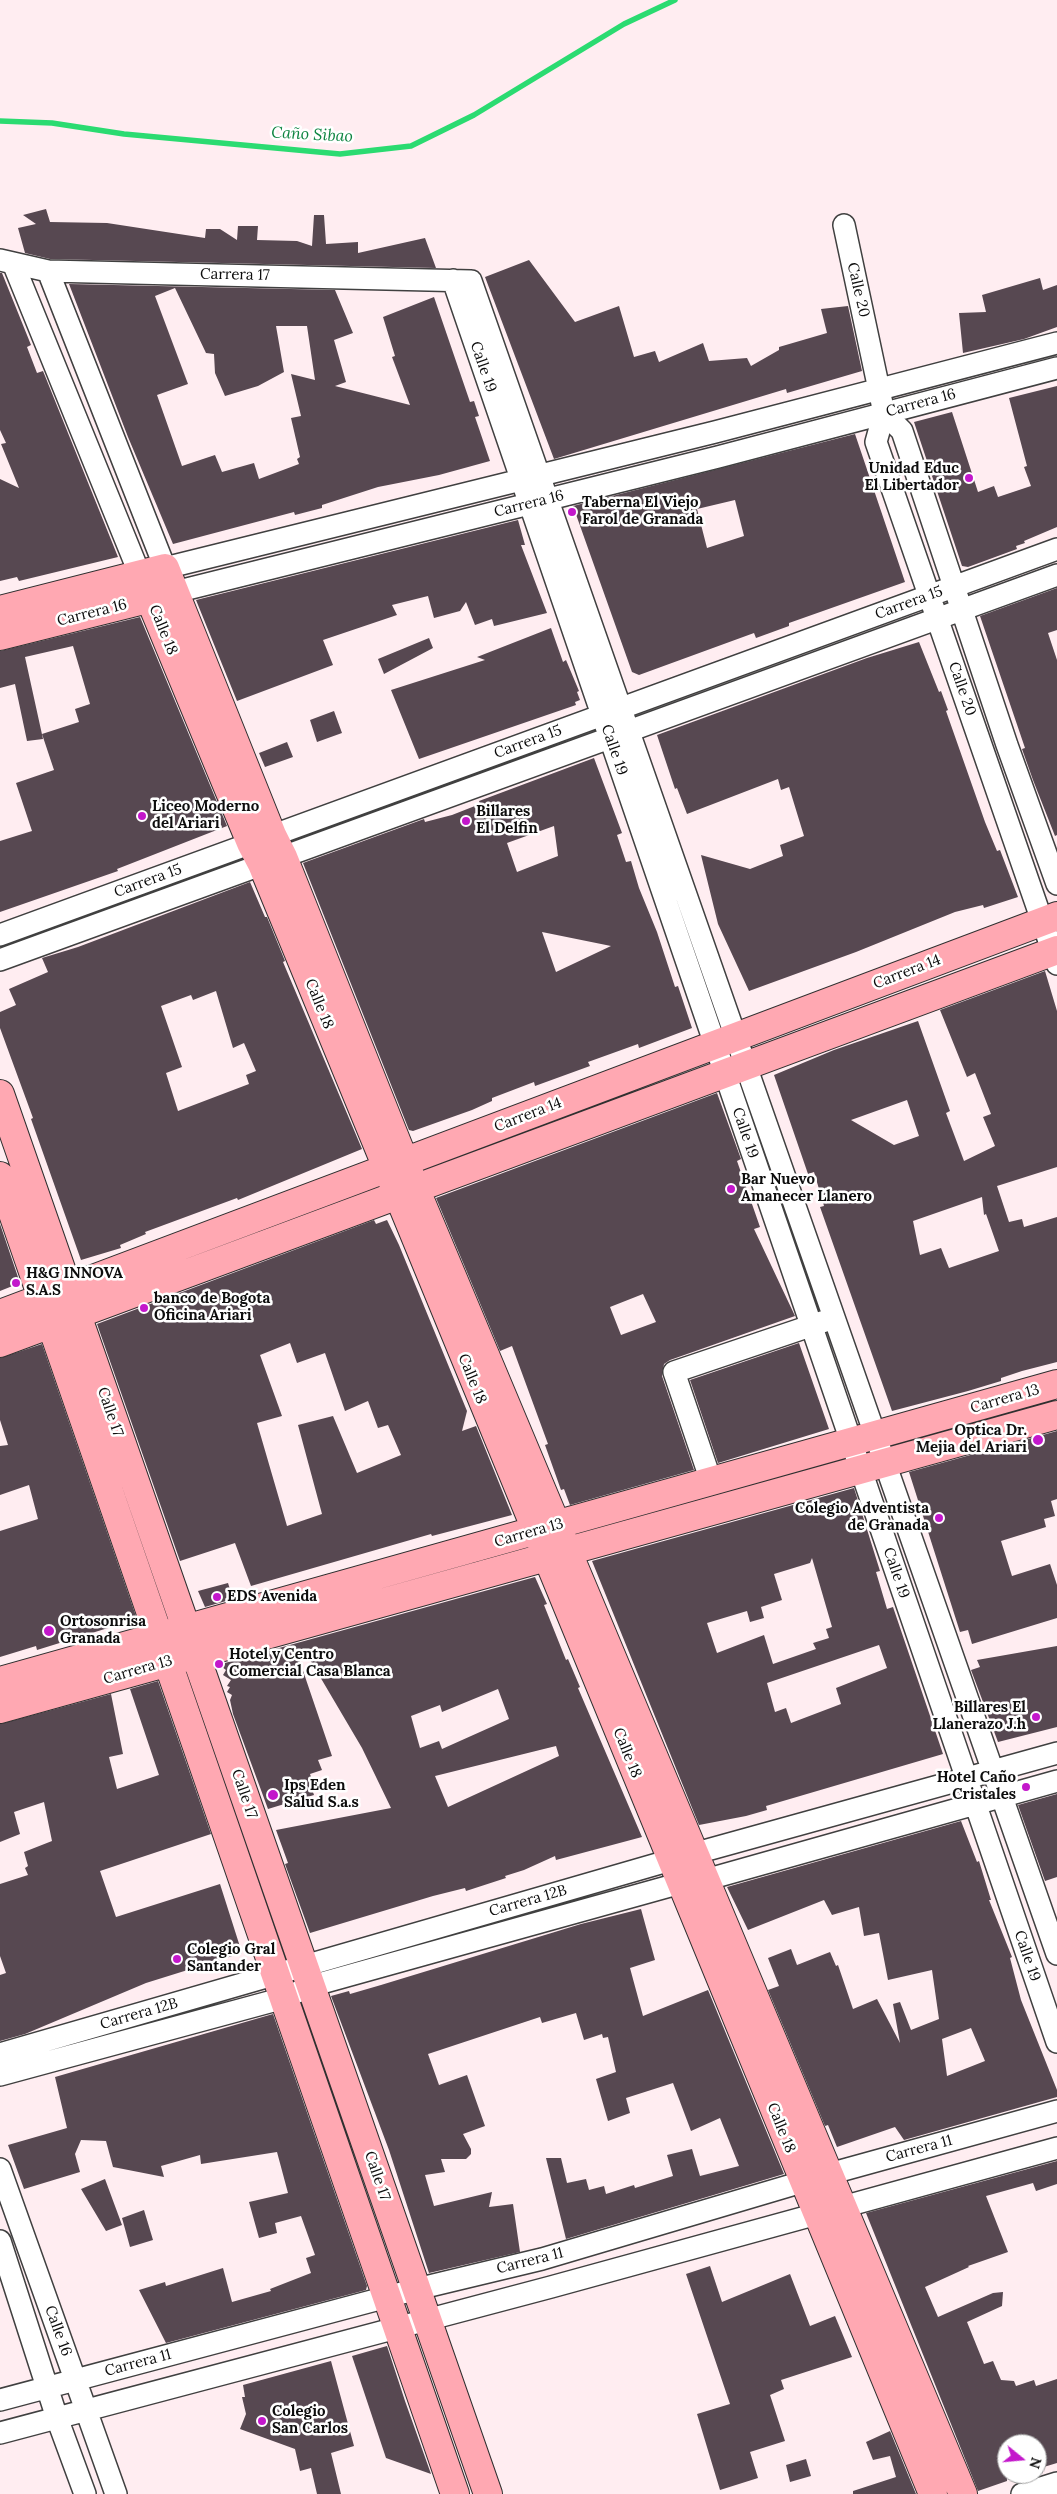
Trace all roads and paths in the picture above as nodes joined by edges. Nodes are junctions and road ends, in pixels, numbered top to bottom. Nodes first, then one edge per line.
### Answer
1 (844, 225) dead end
2 (6, 262) edge
3 (48, 271) junction
4 (462, 280) joint
5 (1057, 343) edge
6 (1057, 368) edge
7 (880, 389) junction
8 (884, 413) junction
9 (715, 432) junction
10 (663, 445) junction
11 (718, 457) junction
12 (667, 470) junction
13 (531, 478) junction
14 (539, 501) junction
15 (1057, 549) edge
16 (1057, 575) edge
17 (158, 583) junction
18 (955, 586) junction
19 (928, 595) junction
20 (963, 609) junction
21 (0, 610) edge
22 (938, 618) junction
23 (0, 636) edge
24 (755, 659) junction
25 (765, 681) junction
26 (611, 712) junction
27 (619, 734) junction
28 (1007, 745) junction
29 (983, 752) junction
30 (267, 850) junction
31 (1057, 884) edge
32 (1050, 918) edge
33 (0, 935) edge
34 (1056, 955) edge
35 (0, 960) edge
36 (726, 1040) junction
37 (735, 1069) junction
38 (0, 1094) edge
39 (582, 1094) junction
40 (594, 1122) junction
41 (453, 1143) junction
42 (395, 1165) junction
43 (465, 1170) junction
44 (0, 1176) edge
45 (406, 1192) junction
46 (801, 1224) junction
47 (779, 1231) junction
48 (67, 1288) junction
49 (42, 1298) junction
50 (0, 1314) edge
51 (76, 1314) junction
52 (834, 1318) junction
53 (51, 1324) junction
54 (811, 1326) junction
55 (0, 1343) edge
56 (1057, 1384) edge
57 (1057, 1414) edge
58 (863, 1439) junction
59 (873, 1465) junction
60 (711, 1481) junction
61 (546, 1528) junction
62 (556, 1554) junction
63 (186, 1628) junction
64 (159, 1636) junction
65 (948, 1644) junction
66 (195, 1655) junction
67 (925, 1656) junction
68 (168, 1662) junction
69 (0, 1681) edge
70 (0, 1709) edge
71 (1057, 1753) edge
72 (993, 1772) junction
73 (966, 1779) junction
74 (1057, 1781) edge
75 (1002, 1796) junction
76 (975, 1804) junction
77 (688, 1870) junction
78 (1030, 1878) junction
79 (1005, 1890) junction
80 (1057, 1954) edge
81 (307, 1976) junction
82 (280, 1986) junction
83 (1057, 2042) edge
84 (0, 2054) edge
85 (0, 2075) edge
86 (1057, 2111) edge
87 (1057, 2148) edge
88 (0, 2169) edge
89 (816, 2179) junction
90 (829, 2209) junction
91 (0, 2241) edge
92 (542, 2259) junction
93 (551, 2287) junction
94 (417, 2289) junction
95 (388, 2297) junction
96 (426, 2320) junction
97 (397, 2328) junction
98 (75, 2379) junction
99 (47, 2387) junction
100 (0, 2400) edge
101 (87, 2410) junction
102 (57, 2418) junction
103 (0, 2433) edge
104 (1057, 2483) edge
105 (85, 2494) edge
106 (116, 2494) edge
107 (456, 2494) edge
108 (488, 2494) edge
109 (933, 2494) edge
110 (963, 2494) edge
111 (1022, 2494) edge

1 - 7 street, Calle 20
2 - 3 street, Carrera 17
2 - 17 street, Calle 18
3 - 4 street, Carrera 17
3 - 17 street, Calle 18
4 - 13 street, Calle 19
5 - 7 street, Carrera 16
6 - 8 street, Carrera 16
7 - 8 street, Calle 20
7 - 9 street, Carrera 16
8 - 11 street, Carrera 16
8 - 18 street, Calle 20
8 - 19 street, Calle 20
9 - 10 street, Carrera 16
9 - 11 street
10 - 12 street
10 - 13 street, Carrera 16
11 - 12 street, Carrera 16
12 - 14 street, Carrera 16
13 - 14 street, Calle 19
13 - 17 street, Carrera 16
14 - 17 street, Carrera 16
14 - 26 street, Calle 19
15 - 18 street, Carrera 15
16 - 20 street, Carrera 15
17 - 21 street, Carrera 16
17 - 23 street, Carrera 16
17 - 30 street, Calle 18
18 - 19 street, Carrera 15
18 - 20 street, Calle 20
19 - 22 street, Calle 20
19 - 24 street, Carrera 15
20 - 22 street, Carrera 15
20 - 28 street, Calle 20
22 - 25 street, Carrera 15
22 - 29 street, Calle 20
24 - 25 street
24 - 26 street, Carrera 15
25 - 27 street, Carrera 15
26 - 27 street, Calle 19
26 - 30 street, Carrera 15
27 - 30 street, Carrera 15
27 - 36 street, Calle 19
28 - 29 street
28 - 31 street, Calle 20
29 - 32 street, Calle 20
30 - 33 street, Carrera 15
30 - 35 street, Carrera 15
30 - 42 street, Calle 18
32 - 34 street, Calle 20
32 - 36 street, Carrera 14
34 - 37 street, Carrera 14
36 - 37 street, Calle 19
36 - 39 street, Carrera 14
37 - 40 street, Carrera 14
37 - 46 street, Calle 19
37 - 47 street, Calle 19
38 - 48 street, Calle 17
39 - 40 street
39 - 41 street, Carrera 14
40 - 43 street, Carrera 14
41 - 42 street, Carrera 14
41 - 43 street
42 - 45 street, Calle 18
42 - 48 street, Carrera 14
43 - 45 street, Carrera 14
44 - 49 street, Calle 17
45 - 51 street, Carrera 14
45 - 61 street, Calle 18
46 - 47 street
46 - 52 street, Calle 19
47 - 54 street, Calle 19
48 - 49 street, Carrera 14
48 - 51 street, Calle 17
49 - 50 street, Carrera 14
49 - 53 street, Calle 17
51 - 53 street, Carrera 14
51 - 63 street, Calle 17
52 - 54 street
52 - 58 street, Calle 19
53 - 55 street, Carrera 14
53 - 64 street, Calle 17
54 - 58 street, Calle 19
54 - 60 street
56 - 58 street, Carrera 13
57 - 59 street, Carrera 13
58 - 59 street, Calle 19
58 - 60 street, Carrera 13
59 - 62 street, Carrera 13
59 - 65 street, Calle 19
59 - 67 street, Calle 19
60 - 61 street, Carrera 13
61 - 62 street, Calle 18
61 - 63 street, Carrera 13
62 - 66 street, Carrera 13
62 - 77 street, Calle 18
63 - 64 street, Carrera 13
63 - 66 street, Calle 17
64 - 68 street, Calle 17
64 - 69 street, Carrera 13
65 - 67 street
65 - 72 street, Calle 19
66 - 68 street, Carrera 13
66 - 81 street, Calle 17
67 - 73 street, Calle 19
68 - 70 street, Carrera 13
68 - 82 street, Calle 17
71 - 72 street, Carrera 12B
72 - 73 street, Carrera 12B
72 - 75 street, Calle 19
73 - 76 street, Calle 19
73 - 77 street, Carrera 12B
74 - 75 street, Carrera 12B
75 - 76 street, Carrera 12B
75 - 78 street, Calle 19
76 - 77 street, Carrera 12B
76 - 79 street, Calle 19
77 - 81 street, Carrera 12B
77 - 89 street, Calle 18
78 - 79 street
78 - 80 street, Calle 19
79 - 83 street, Calle 19
81 - 82 street, Carrera 12B
81 - 94 street, Calle 17
82 - 84 street, Carrera 12B
82 - 85 street, Carrera 12B
82 - 95 street, Calle 17
86 - 89 street, Carrera 11
87 - 90 street, Carrera 11
88 - 98 street, Calle 16
89 - 90 street, Calle 18
89 - 92 street, Carrera 11
90 - 93 street, Carrera 11
90 - 109 street, Calle 18
90 - 110 street, Calle 18
91 - 99 street, Calle 16
92 - 93 street
92 - 94 street, Carrera 11
93 - 96 street, Carrera 11
94 - 95 street, Carrera 11
94 - 96 street, Calle 17
95 - 97 street, Calle 17
95 - 98 street, Carrera 11
96 - 97 street, Carrera 11
96 - 108 street, Calle 17
97 - 101 street, Carrera 11
97 - 107 street, Calle 17
98 - 99 street, Carrera 11
98 - 101 street, Calle 16
99 - 100 street, Carrera 11
99 - 102 street, Calle 16
101 - 102 street, Carrera 11
101 - 106 street, Calle 16
102 - 103 street, Carrera 11
102 - 105 street, Calle 16
104 - 111 street

